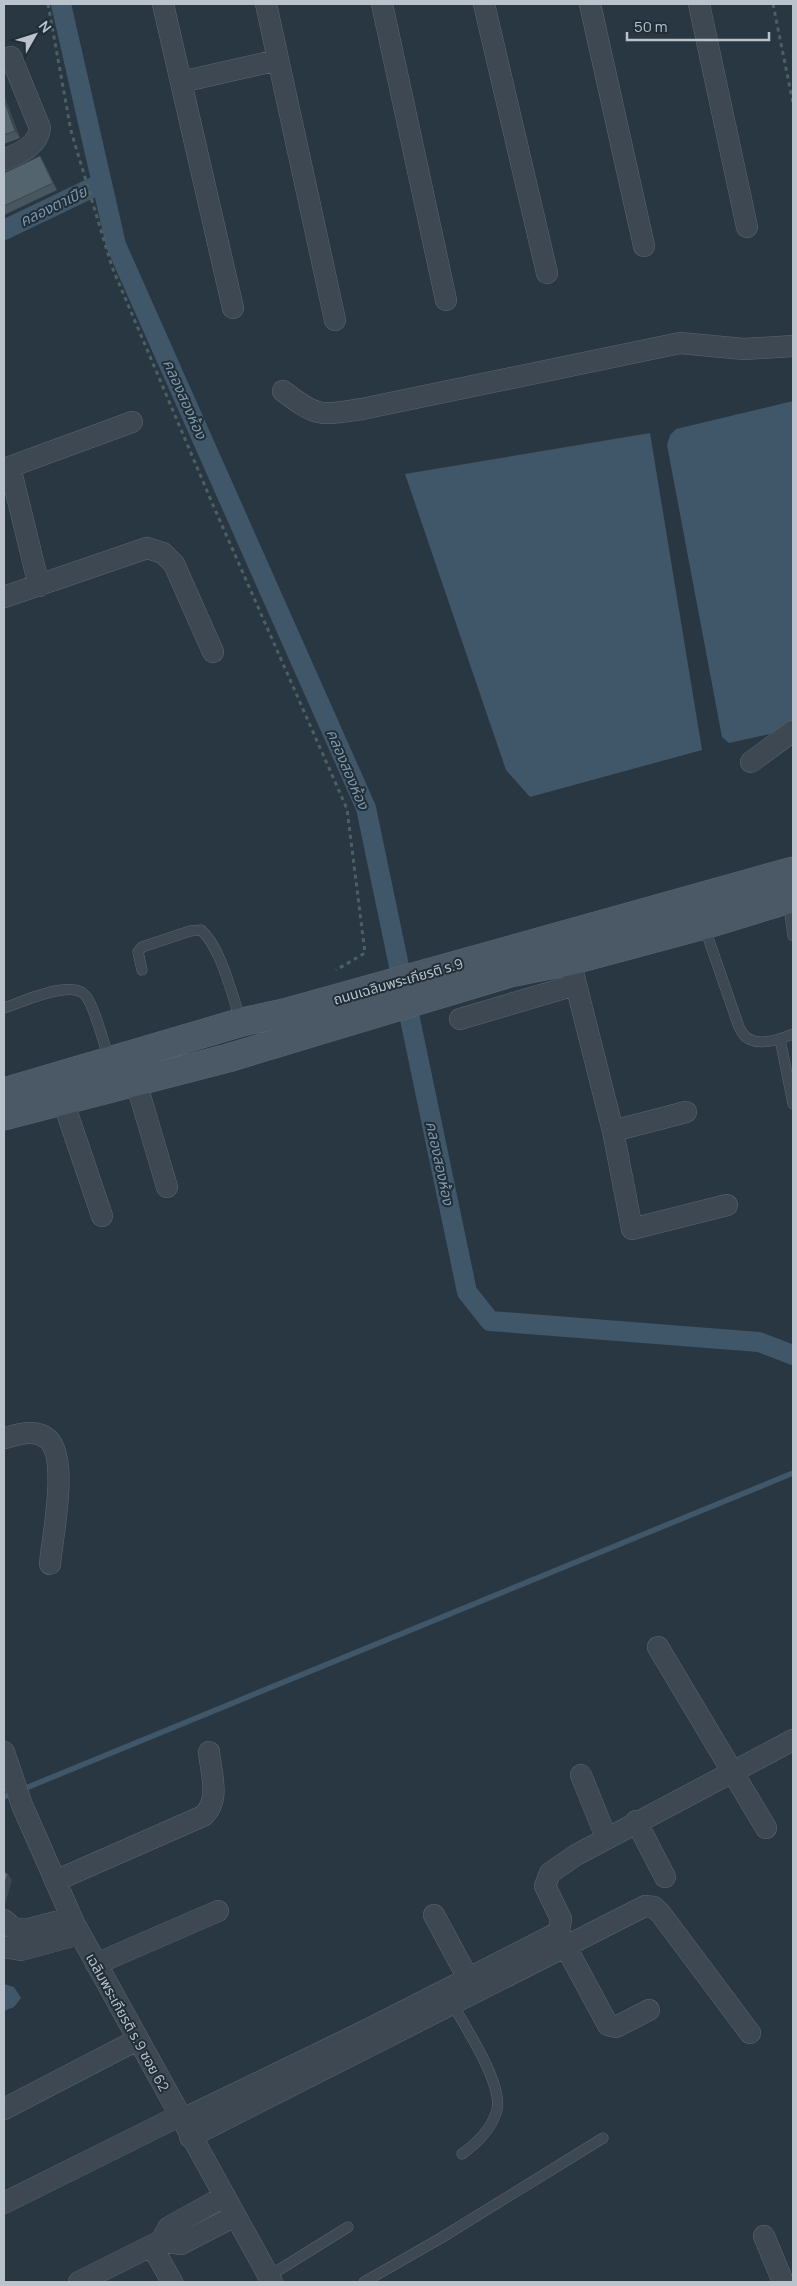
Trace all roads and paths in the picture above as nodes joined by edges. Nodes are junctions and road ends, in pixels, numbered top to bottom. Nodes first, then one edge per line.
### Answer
1 (48, 4) edge
2 (163, 4) edge
3 (266, 4) edge
4 (382, 4) edge
5 (484, 4) edge
6 (590, 4) edge
7 (699, 4) edge
8 (773, 4) edge
9 (11, 57) dead end
10 (278, 60) junction
11 (181, 82) junction
12 (793, 103) edge
13 (4, 160) edge
14 (747, 227) dead end
15 (644, 246) dead end
16 (547, 273) dead end
17 (446, 300) dead end
18 (233, 308) dead end
19 (335, 320) dead end
20 (793, 346) edge
21 (283, 391) dead end
22 (132, 422) dead end
23 (7, 468) edge
24 (40, 586) junction
25 (4, 597) edge
26 (213, 652) dead end
27 (793, 731) edge
28 (751, 762) dead end
29 (788, 886) edge
30 (699, 912) junction
31 (793, 936) edge
32 (507, 962) junction
33 (142, 970) dead end
34 (336, 970) dead end
35 (572, 973) junction
36 (4, 1008) edge
37 (460, 1019) dead end
38 (242, 1022) junction
39 (288, 1026) junction
40 (793, 1034) edge
41 (780, 1039) junction
42 (110, 1062) junction
43 (136, 1082) junction
44 (4, 1092) edge
45 (63, 1101) junction
46 (793, 1104) edge
47 (686, 1112) dead end
48 (4, 1116) edge
49 (613, 1131) junction
50 (167, 1187) dead end
51 (727, 1205) dead end
52 (102, 1216) dead end
53 (4, 1438) edge
54 (50, 1564) dead end
55 (658, 1647) dead end
56 (793, 1740) edge
57 (209, 1752) dead end
58 (5, 1756) edge
59 (733, 1771) junction
60 (581, 1775) dead end
61 (636, 1821) junction
62 (766, 1828) dead end
63 (606, 1837) junction
64 (665, 1877) dead end
65 (55, 1881) junction
66 (218, 1911) dead end
67 (434, 1915) dead end
68 (4, 1920) edge
69 (75, 1926) junction
70 (4, 1947) edge
71 (566, 1947) junction
72 (96, 1964) junction
73 (468, 1978) junction
74 (453, 2005) junction
75 (649, 2010) dead end
76 (750, 2033) dead end
77 (137, 2040) junction
78 (4, 2109) edge
79 (183, 2124) junction
80 (603, 2138) dead end
81 (462, 2154) dead end
82 (225, 2196) junction
83 (4, 2203) edge
84 (235, 2216) junction
85 (348, 2227) dead end
86 (764, 2236) dead end
87 (157, 2243) junction
88 (270, 2279) edge
89 (79, 2282) edge
90 (172, 2282) edge
91 (364, 2282) edge
92 (783, 2282) edge

1 - 34 path
2 - 11 street
3 - 10 street
4 - 17 street
5 - 16 street
6 - 15 street
7 - 14 street
8 - 12 path
9 - 13 street
10 - 11 street
10 - 19 street
11 - 18 street
20 - 21 street
22 - 23 street
23 - 24 street
24 - 25 street
24 - 26 street
27 - 28 street
29 - 30 main road, ถนนเฉลิมพระเกียรติ ร.9
29 - 31 lane
30 - 32 main road, ถนนเฉลิมพระเกียรติ ร.9
30 - 35 main road, ถนนเฉลิมพระเกียรติ ร.9
30 - 41 lane
32 - 35 main road, ถนนเฉลิมพระเกียรติ ร.9
32 - 39 main road, ถนนเฉลิมพระเกียรติ ร.9
33 - 38 lane
35 - 37 street
35 - 49 street
36 - 42 lane
38 - 39 main road, ถนนเฉลิมพระเกียรติ ร.9
38 - 42 main road, ถนนเฉลิมพระเกียรติ ร.9
39 - 43 main road, ถนนเฉลิมพระเกียรติ ร.9
40 - 41 lane
41 - 46 lane
42 - 44 main road, ถนนเฉลิมพระเกียรติ ร.9
43 - 45 main road, ถนนเฉลิมพระเกียรติ ร.9
43 - 50 street
45 - 48 main road, ถนนเฉลิมพระเกียรติ ร.9
45 - 52 street
47 - 49 street
49 - 51 street
53 - 54 street
55 - 59 street
56 - 59 street
57 - 65 street
58 - 65 street, เฉลิมพระเกียรติ ร.9 ซอย 62
59 - 61 street
59 - 62 street
60 - 63 street
61 - 63 street
61 - 64 street
63 - 73 street
65 - 69 street, เฉลิมพระเกียรติ ร.9 ซอย 62
66 - 72 street
67 - 73 street
68 - 69 street
69 - 70 street
69 - 72 street, เฉลิมพระเกียรติ ร.9 ซอย 62
71 - 74 street
71 - 75 street
71 - 76 street
72 - 77 street, เฉลิมพระเกียรติ ร.9 ซอย 62
73 - 79 street
74 - 79 street
74 - 81 lane
77 - 78 street
77 - 79 street, เฉลิมพระเกียรติ ร.9 ซอย 62
79 - 82 street, เฉลิมพระเกียรติ ร.9 ซอย 62
79 - 83 street
80 - 91 lane
82 - 84 street, เฉลิมพระเกียรติ ร.9 ซอย 62
82 - 87 street
84 - 87 street
84 - 88 street, เฉลิมพระเกียรติ ร.9 ซอย 62
85 - 88 lane
86 - 92 street
87 - 89 street
87 - 90 street

